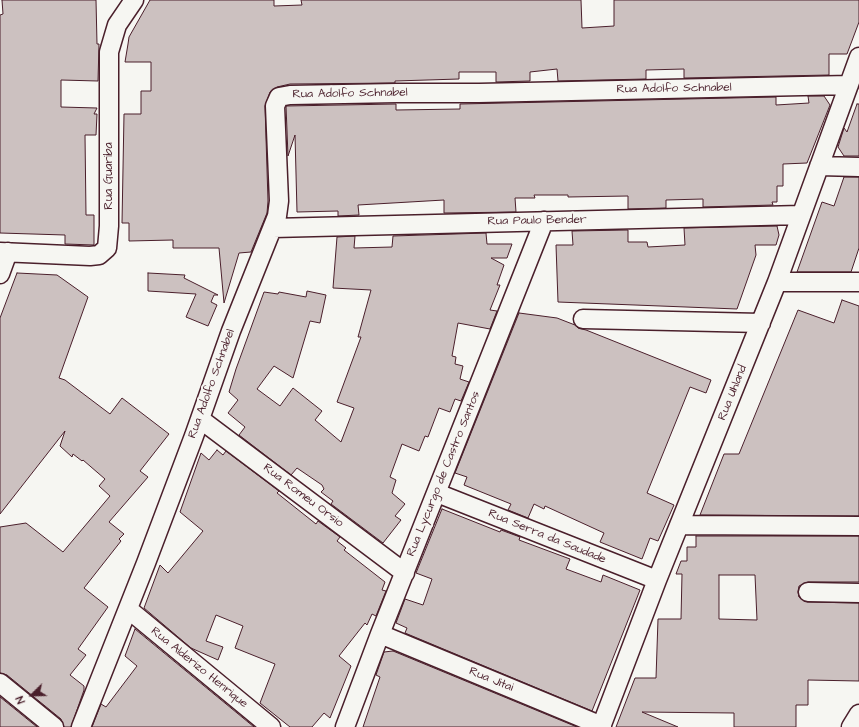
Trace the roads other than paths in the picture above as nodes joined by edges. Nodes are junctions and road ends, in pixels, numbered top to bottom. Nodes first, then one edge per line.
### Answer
1 (134, 0) edge
2 (859, 57) edge
3 (849, 85) junction
4 (819, 166) junction
5 (859, 167) edge
6 (801, 215) junction
7 (544, 221) junction
8 (273, 228) junction
9 (4, 252) edge
10 (0, 274) edge
11 (777, 282) junction
12 (859, 282) edge
13 (583, 319) dead end
14 (761, 323) junction
15 (200, 419) junction
16 (437, 493) junction
17 (679, 525) junction
18 (859, 526) edge
19 (405, 574) junction
20 (657, 580) junction
21 (808, 592) dead end
22 (859, 593) edge
23 (128, 609) junction
24 (380, 634) junction
25 (0, 683) edge
26 (859, 714) edge
27 (602, 726) edge
28 (54, 727) edge
29 (81, 727) edge
30 (271, 727) edge
31 (345, 727) edge
32 (851, 727) edge

1 - 9 street, Rua Guariba
2 - 3 street, Rua Uhland
3 - 4 street, Rua Uhland
3 - 8 street, Rua Adolfo Schnabel
4 - 5 street
4 - 6 street, Rua Uhland
6 - 7 street, Rua Paulo Bender
6 - 11 street, Rua Uhland
7 - 8 street, Rua Paulo Bender
7 - 16 street, Rua Lycurgo de Castro Santos
8 - 15 street, Rua Adolfo Schnabel
9 - 10 street
11 - 12 street
11 - 14 street, Rua Uhland
13 - 14 street
14 - 17 street, Rua Uhland
15 - 19 street, Rua Romeu Orsio
15 - 23 street, Rua Adolfo Schnabel
16 - 19 street, Rua Lycurgo de Castro Santos
16 - 20 street, Rua Serra da Saudade
17 - 18 street
17 - 20 street, Rua Uhland
19 - 24 street, Rua Lycurgo de Castro Santos
20 - 27 street, Rua Uhland
21 - 22 street
23 - 29 street, Rua Adolfo Schnabel
23 - 30 street, Rua Alderizo Henrique
24 - 27 street, Rua Jitai
24 - 31 street, Rua Lycurgo de Castro Santos
25 - 28 street
26 - 32 street

